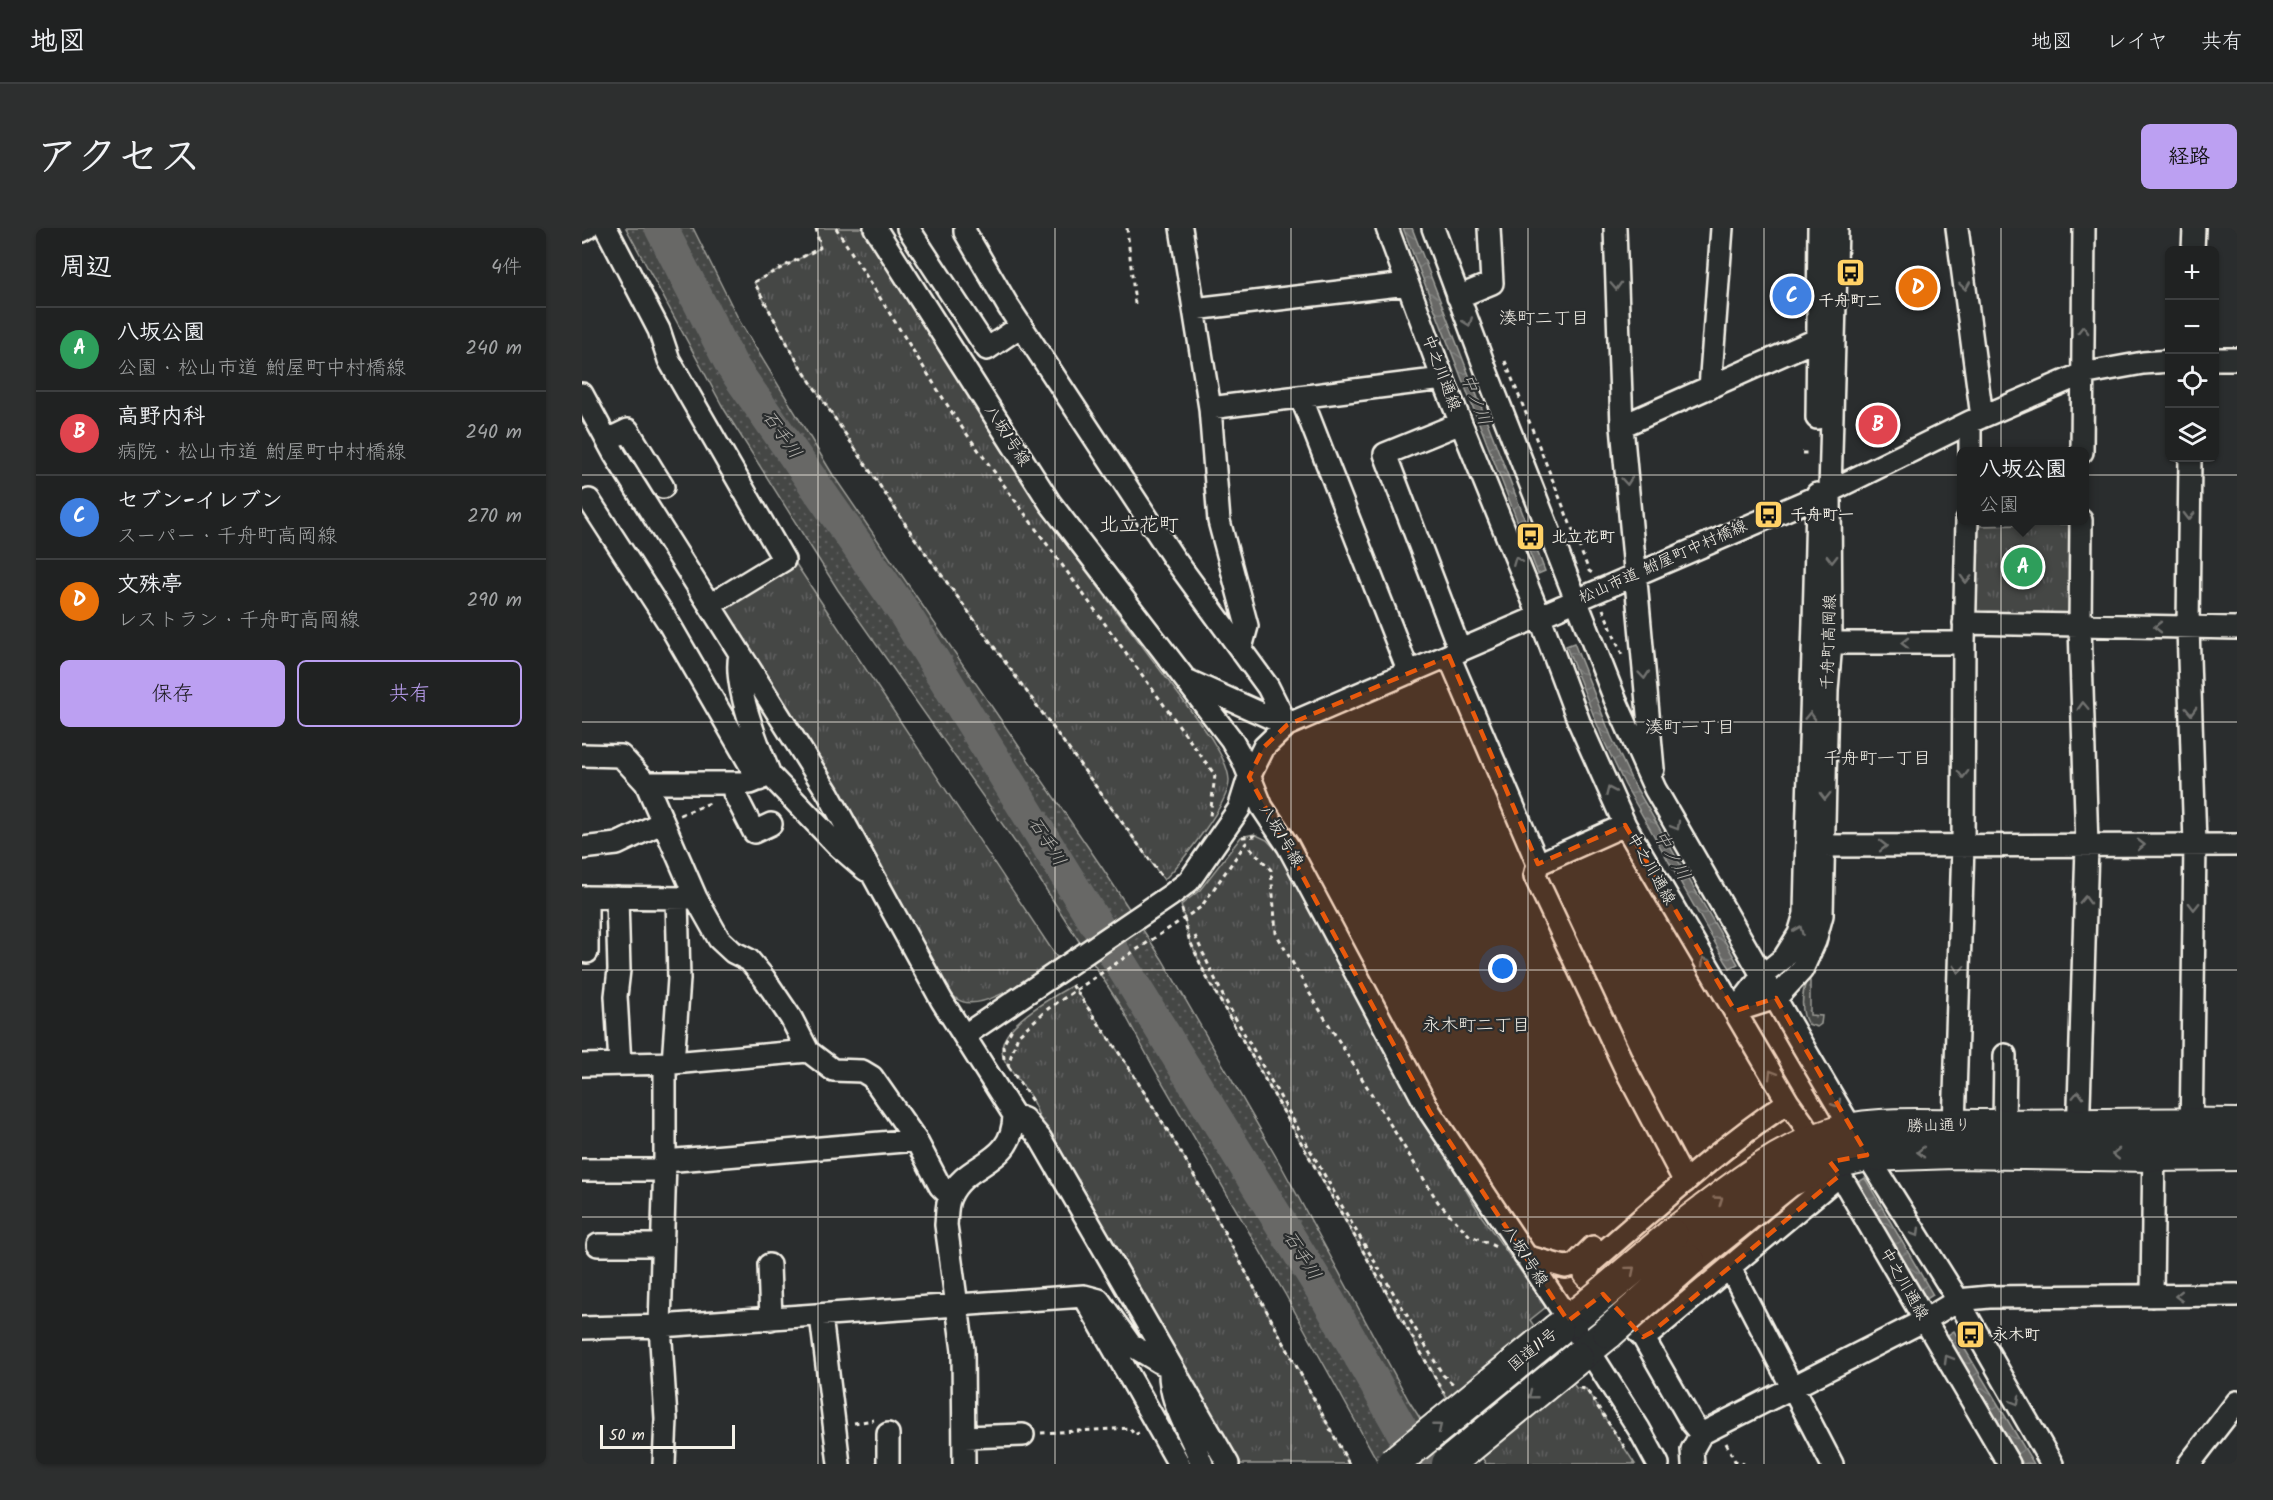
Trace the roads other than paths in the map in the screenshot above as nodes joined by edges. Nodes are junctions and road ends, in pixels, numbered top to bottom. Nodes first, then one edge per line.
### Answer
1 (587, 228) edge
2 (606, 228) edge
3 (875, 228) edge
4 (908, 228) edge
5 (965, 228) edge
6 (1181, 228) edge
7 (1387, 228) edge
8 (1433, 228) edge
9 (1489, 228) edge
10 (1615, 228) edge
11 (1722, 228) edge
12 (1819, 228) edge
13 (1837, 228) edge
14 (1957, 228) edge
15 (2084, 228) edge
16 (2194, 228) edge
17 (582, 231) edge
18 (2193, 246) edge
19 (1407, 284) junction
20 (1458, 297) junction
21 (1194, 309) junction
22 (1021, 326) junction
23 (1825, 336) junction
24 (2219, 359) edge
25 (2237, 359) edge
26 (2165, 361) edge
27 (2082, 374) junction
28 (1443, 379) junction
29 (1710, 388) junction
30 (582, 394) edge
31 (1301, 397) junction
32 (1210, 408) junction
33 (1976, 419) junction
34 (1461, 423) junction
35 (1622, 426) junction
36 (607, 440) junction
37 (1971, 447) edge
38 (2082, 447) edge
39 (2190, 462) edge
40 (663, 487) dead end
41 (1823, 493) junction
42 (590, 500) dead end
43 (1967, 525) edge
44 (2081, 525) edge
45 (1634, 574) junction
46 (1577, 600) junction
47 (710, 605) junction
48 (1539, 615) junction
49 (2080, 626) junction
50 (2188, 627) junction
51 (2237, 627) edge
52 (1964, 633) junction
53 (1823, 643) junction
54 (1241, 648) junction
55 (1454, 653) junction
56 (740, 654) junction
57 (1409, 673) junction
58 (1186, 679) junction
59 (1287, 725) junction
60 (582, 754) edge
61 (1249, 777) junction
62 (764, 778) junction
63 (646, 783) junction
64 (734, 788) junction
65 (1655, 789) junction
66 (663, 822) junction
67 (771, 824) dead end
68 (1625, 825) junction
69 (2195, 844) junction
70 (1963, 845) junction
71 (2237, 845) edge
72 (1815, 846) junction
73 (2087, 846) junction
74 (582, 848) edge
75 (1538, 864) junction
76 (876, 878) junction
77 (584, 897) edge
78 (616, 897) junction
79 (687, 898) junction
80 (587, 952) dead end
81 (1763, 975) junction
82 (1776, 998) junction
83 (1735, 1011) junction
84 (964, 1035) junction
85 (808, 1051) junction
86 (2006, 1055) dead end
87 (669, 1063) junction
88 (620, 1064) junction
89 (582, 1065) edge
90 (1788, 1102) junction
91 (1014, 1115) junction
92 (2237, 1125) edge
93 (1954, 1126) junction
94 (2004, 1126) junction
95 (2191, 1139) junction
96 (916, 1140) junction
97 (2078, 1140) junction
98 (2154, 1140) junction
99 (1860, 1142) junction
100 (2237, 1154) edge
101 (1829, 1160) junction
102 (664, 1166) junction
103 (582, 1170) edge
104 (1685, 1182) junction
105 (950, 1196) junction
106 (1672, 1235) joint
107 (1619, 1239) junction
108 (598, 1245) dead end
109 (662, 1245) junction
110 (1525, 1256) junction
111 (1689, 1261) joint
112 (769, 1265) dead end
113 (1730, 1268) junction
114 (2237, 1295) edge
115 (1084, 1296) junction
116 (2152, 1296) junction
117 (1958, 1300) junction
118 (956, 1305) junction
119 (821, 1316) junction
120 (771, 1319) junction
121 (1571, 1319) junction
122 (1925, 1320) junction
123 (660, 1326) junction
124 (582, 1328) edge
125 (1642, 1337) junction
126 (1591, 1346) junction
127 (1170, 1367) junction
128 (1792, 1387) junction
129 (2237, 1402) edge
130 (1709, 1430) junction
131 (888, 1434) road end
132 (1023, 1435) road end
133 (965, 1437) junction
134 (664, 1464) edge
135 (839, 1464) edge
136 (888, 1464) edge
137 (964, 1464) edge
138 (1179, 1464) edge
139 (1202, 1464) edge
140 (1228, 1464) edge
141 (1393, 1464) edge
142 (1448, 1464) edge
143 (1658, 1464) edge
144 (1693, 1464) edge
145 (1832, 1464) edge
146 (2009, 1464) edge
147 (2052, 1464) edge
148 (2189, 1464) edge

1 - 17 street
2 - 47 street
3 - 58 street, 八坂1号線
4 - 22 street
5 - 22 street
6 - 21 street
7 - 19 street, 中之川通線
8 - 20 street
9 - 20 street
10 -> 35 street
11 - 29 street
12 - 23 street, 千舟町高岡線
13 - 23 street, 千舟町高岡線
14 -> 33 street
27 -> 15 street
16 - 18 street
19 - 21 street
19 - 28 street, 中之川通線
20 -> 46 street
21 - 32 street
22 - 54 street
23 - 29 street
23 - 41 street, 千舟町高岡線
24 - 25 street
26 - 27 street, 松山市道 鮒屋町中村橋線
27 - 33 street, 松山市道 鮒屋町中村橋線
27 - 38 street
28 - 31 street
28 - 34 street, 中之川通線
29 - 35 street
30 - 36 street
31 - 32 street
31 - 57 street
32 - 54 street
33 - 37 street
33 - 41 street, 松山市道 鮒屋町中村橋線
48 -> 34 street, 中之川通線
34 - 55 street
35 -> 45 street
36 - 40 street
36 - 47 street
39 -> 50 street
41 - 45 street, 松山市道 鮒屋町中村橋線
41 - 53 street, 千舟町高岡線
42 - 62 street
43 -> 52 street
44 - 49 street
45 - 46 street, 松山市道 鮒屋町中村橋線
45 -> 65 street
46 - 48 street, 松山市道 鮒屋町中村橋線
46 - 65 street
47 - 56 street
48 - 55 street, 松山市道 鮒屋町中村橋線
68 -> 48 street, 中之川通線
50 -> 49 street
49 - 52 street
73 -> 49 street
50 - 51 street
50 -> 69 street
52 -> 53 street
52 -> 70 street
53 - 72 street, 千舟町高岡線
54 - 59 street
55 - 57 street, 松山市道 鮒屋町中村橋線
55 - 75 street
56 - 62 street
56 - 76 street
57 - 59 street, 松山市道 鮒屋町中村橋線
58 - 59 street
58 - 61 street, 八坂1号線
59 - 61 street, 松山市道 鮒屋町中村橋線
60 - 63 street
61 - 84 street, 松山市道 鮒屋町中村橋線
61 - 110 street, 八坂1号線
62 - 64 street
62 - 76 street
63 - 64 street
63 - 66 street
64 - 67 street
65 -> 81 street
66 - 74 street
66 - 79 street
68 - 75 street
83 -> 68 street, 中之川通線
69 - 71 street
73 -> 69 street
69 -> 95 street
72 -> 70 street
70 - 73 street
70 -> 93 street
81 -> 72 street, 千舟町高岡線
72 - 82 street, 千舟町高岡線
97 -> 73 street
75 - 104 street
76 - 84 street
77 - 78 street
77 - 80 street
78 - 79 street
78 - 88 street
79 - 85 street
79 - 87 street
81 - 82 street
81 - 83 street, 千舟町高岡線
82 - 83 street, 千舟町高岡線
82 -> 99 street
90 -> 83 street, 中之川通線
84 - 91 street
85 - 87 street
85 - 96 street
86 - 94 street
87 - 88 street
87 - 102 street
88 - 89 street
90 - 101 street, 中之川通線
90 - 104 street
91 - 105 street
91 - 127 street
92 - 95 highway, 勝山通り
93 - 94 highway, 勝山通り
93 - 99 highway, 勝山通り
94 - 97 highway, 勝山通り
95 - 98 highway, 勝山通り
95 - 100 highway, 勝山通り
96 - 102 street
96 - 105 street
97 - 98 highway, 勝山通り
97 -> 99 highway, 勝山通り
98 - 116 street
99 - 101 highway, 勝山通り
99 -> 117 street
106 -> 101 highway, 勝山通り
101 - 111 highway, 勝山通り
101 - 113 street
101 - 122 street, 中之川通線
102 - 103 street
102 - 109 street
104 - 107 street
105 - 118 street
121 -> 106 highway, 国道11号, bridge
107 - 110 street
107 - 125 street
108 - 109 street
109 - 123 street
110 - 121 street, 八坂1号線
111 - 126 highway, 国道11号, bridge
112 - 120 street
113 - 125 street
113 - 128 street
114 -> 116 street
115 - 118 street
115 - 127 street
115 - 138 street
116 - 117 street
117 - 122 street
117 -> 147 street
118 - 119 street
118 - 133 street
119 - 120 street
119 - 135 street
120 - 123 street
121 - 126 street, 八坂1号線
141 -> 121 highway, 国道11号, bridge
122 - 128 street
146 -> 122 street, 中之川通線
123 - 124 street
123 - 134 street
125 - 130 street
126 -> 142 highway, 国道11号, bridge
126 - 143 street, 八坂1号線
127 - 139 street
127 - 140 street
128 - 130 street
128 - 145 street
129 - 148 street
130 - 144 street
131 - 136 street
132 - 133 street
133 - 137 street

